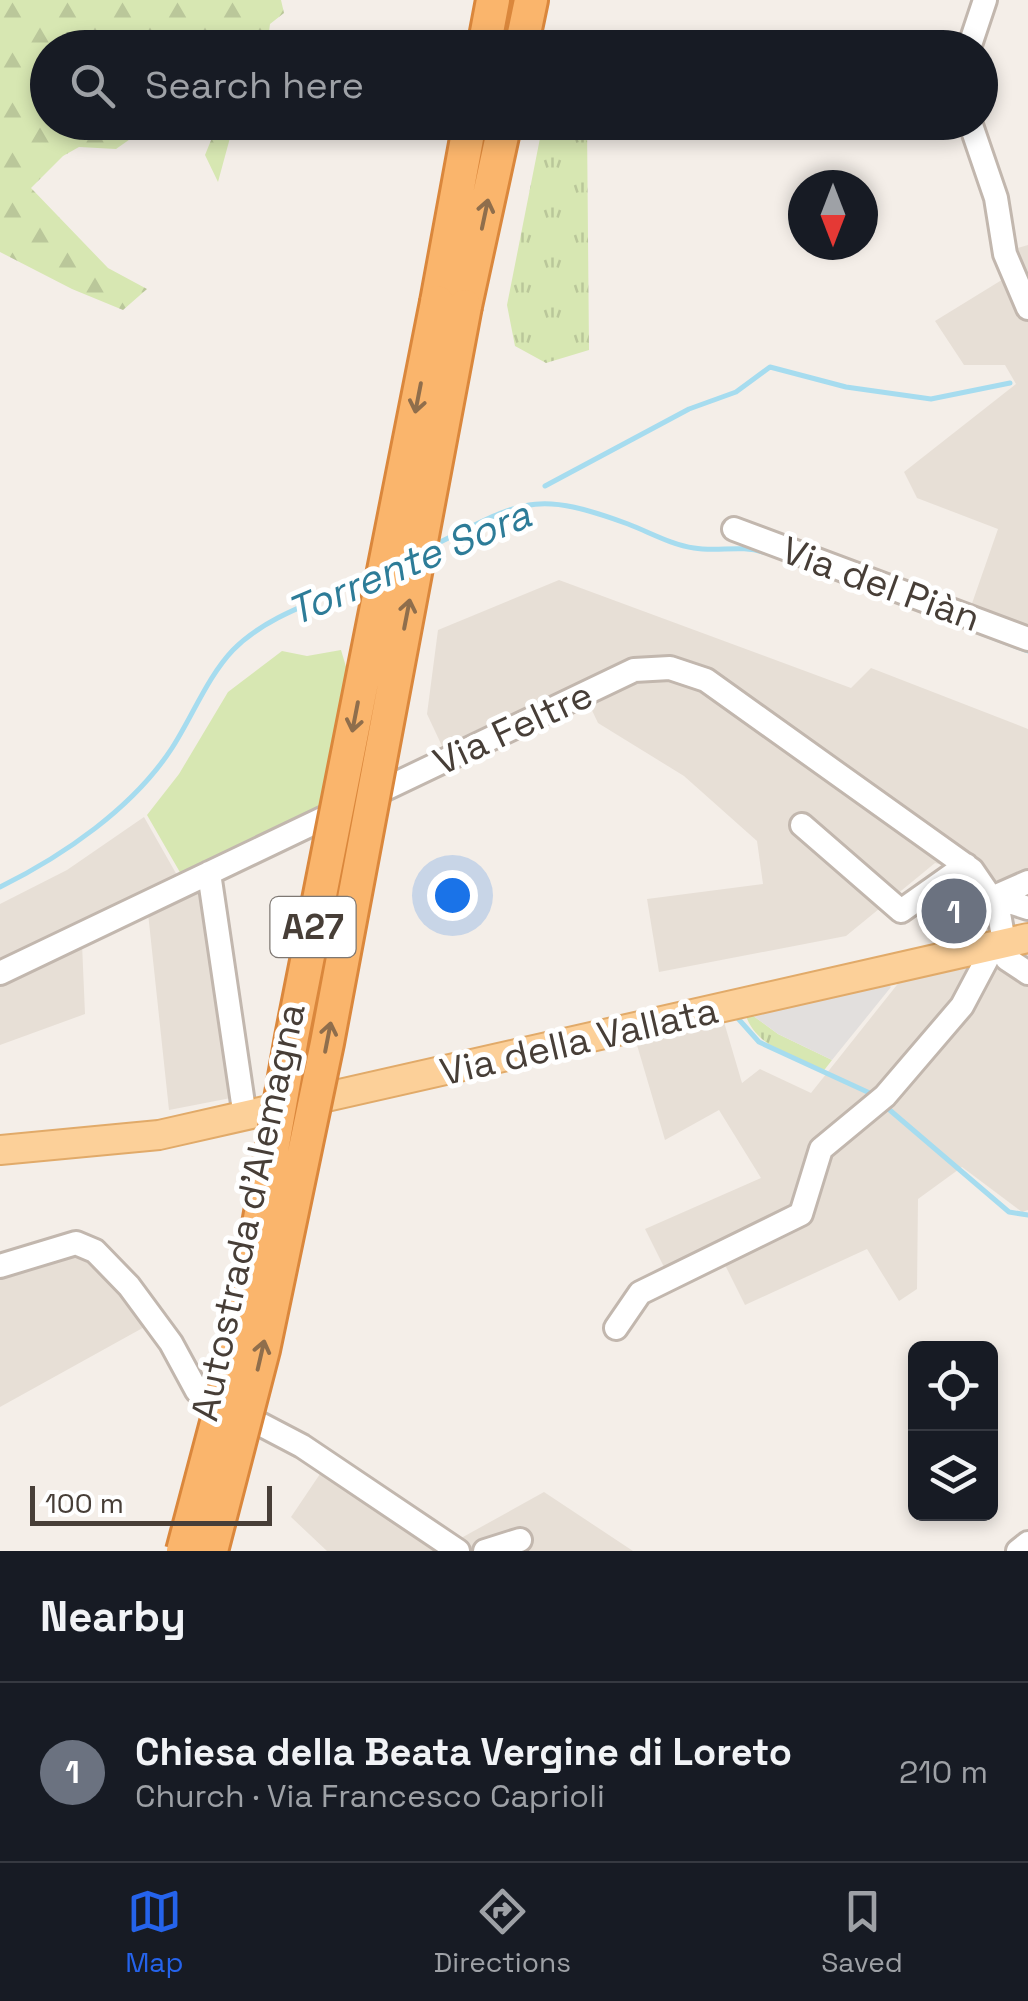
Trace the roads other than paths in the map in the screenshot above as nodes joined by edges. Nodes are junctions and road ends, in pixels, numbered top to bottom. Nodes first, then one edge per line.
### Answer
1 (493, 0) edge
2 (530, 0) edge
3 (985, 0) edge
4 (487, 30) edge
5 (524, 30) edge
6 (975, 30) edge
7 (468, 140) edge
8 (499, 140) edge
9 (976, 140) edge
10 (451, 304) junction
11 (1028, 308) edge
12 (734, 530) dead end
13 (1028, 639) edge
14 (802, 825) dead end
15 (966, 864) junction
16 (209, 873) junction
17 (1028, 882) edge
18 (994, 897) junction
19 (1028, 908) edge
20 (1005, 943) edge
21 (0, 973) edge
22 (1028, 974) edge
23 (245, 1117) junction
24 (0, 1150) edge
25 (0, 1266) edge
26 (616, 1328) dead end
27 (520, 1540) dead end
28 (1028, 1544) edge
29 (183, 1551) edge
30 (211, 1551) edge
31 (458, 1551) edge
32 (485, 1551) edge
33 (1018, 1551) edge

1 - 4 highway
2 - 5 highway
3 - 6 street
7 - 10 highway, Autostrada d'Alemagna / A27
10 -> 8 highway, Autostrada d'Alemagna / A27
9 - 11 street
10 -> 29 highway, Autostrada d'Alemagna / A27, bridge
30 -> 10 highway, Autostrada d'Alemagna / A27, bridge
12 - 13 street, Via del Piàn
14 - 15 street
15 - 16 street, Via Feltre
15 - 18 street, Via Feltre
16 - 21 street, Via Feltre
16 - 23 street
17 - 18 street
18 - 19 street
18 - 20 street
20 - 22 street
20 - 23 main road, Via della Vallata
20 - 26 street
23 - 24 main road, Via della Vallata
25 - 31 street
27 - 32 street
28 - 33 street

